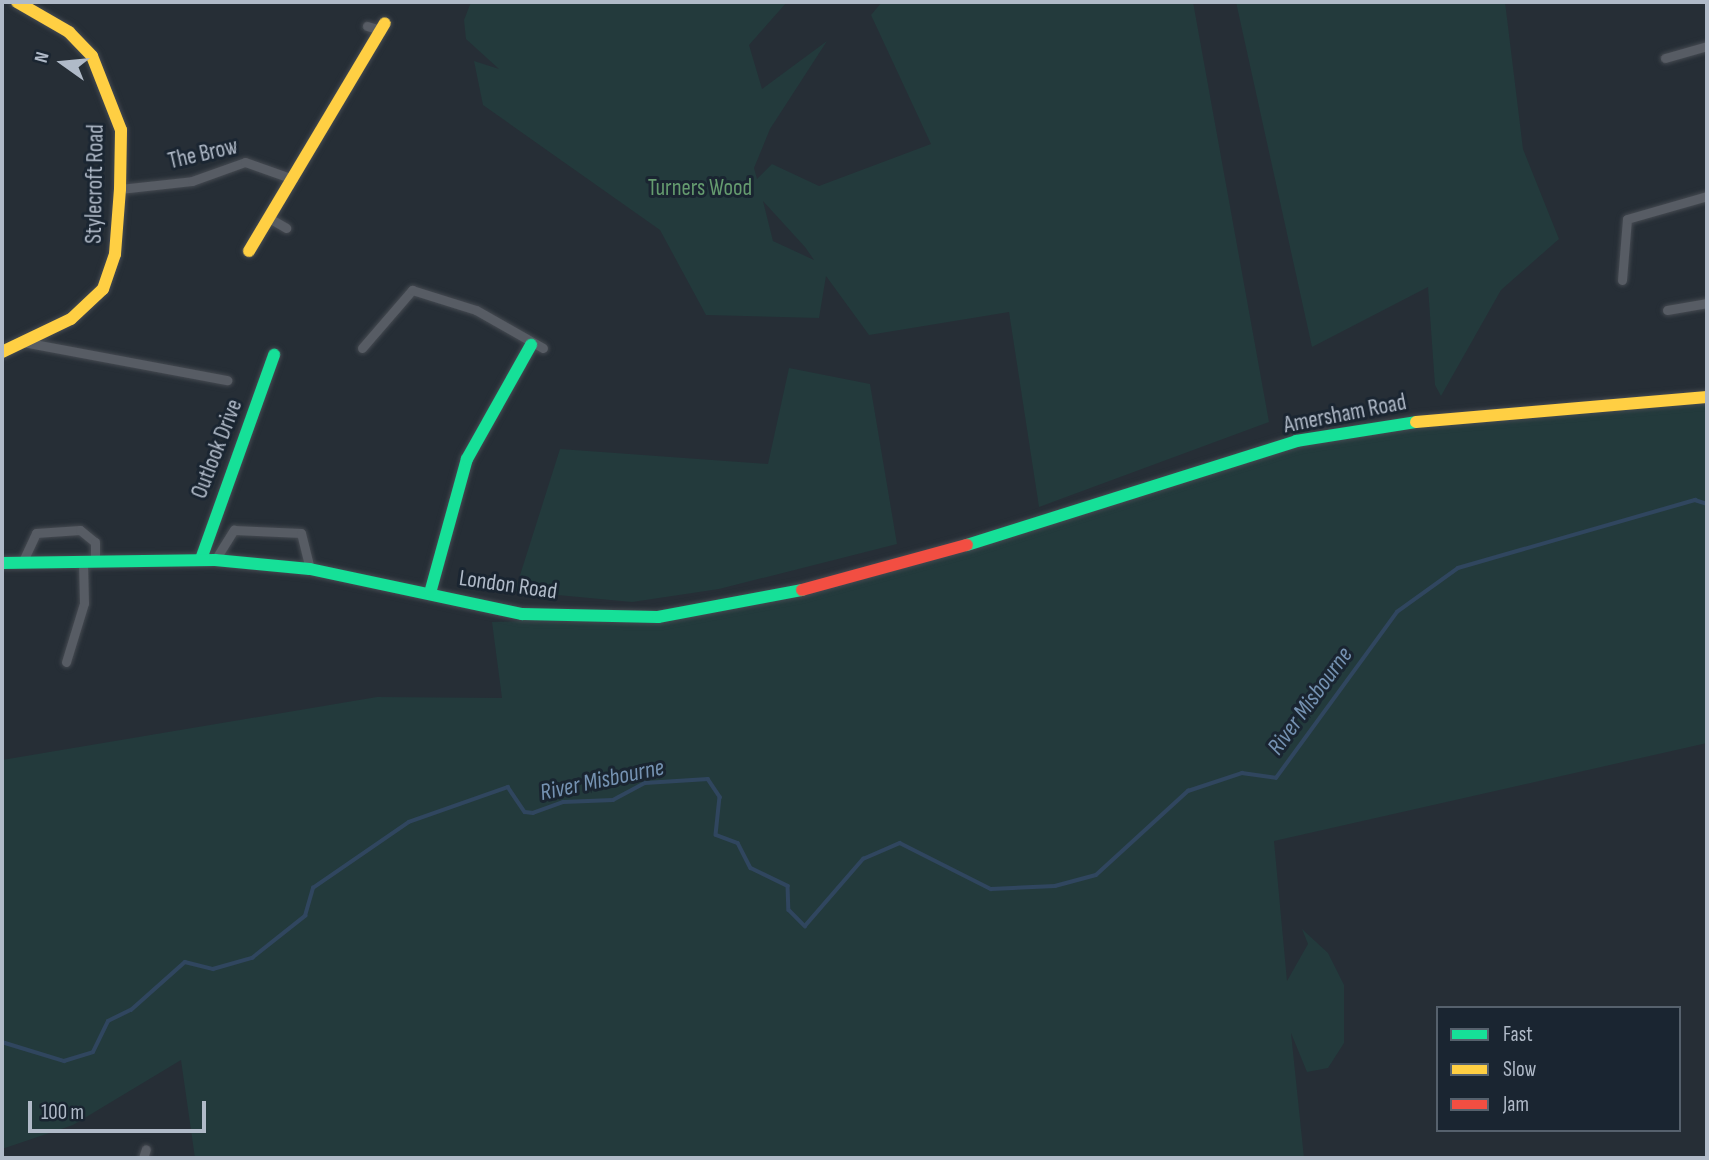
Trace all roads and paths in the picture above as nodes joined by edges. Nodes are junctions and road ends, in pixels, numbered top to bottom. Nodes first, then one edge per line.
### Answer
1 (17, 2) edge
2 (366, 26) dead end
3 (383, 27) joint
4 (1707, 46) edge
5 (1665, 58) dead end
6 (293, 179) junction
7 (120, 189) junction
8 (1707, 196) edge
9 (269, 218) junction
10 (286, 228) dead end
11 (248, 251) dead end
12 (1622, 280) dead end
13 (1707, 303) edge
14 (1667, 310) dead end
15 (23, 342) junction
16 (537, 347) joint
17 (362, 348) dead end
18 (2, 352) edge
19 (274, 355) dead end
20 (227, 380) dead end
21 (1707, 397) edge
22 (1003, 537) joint
23 (89, 559) junction
24 (208, 559) junction
25 (23, 561) junction
26 (2, 563) edge
27 (310, 569) junction
28 (430, 593) junction
29 (66, 662) dead end

1 - 7 main road, Stylecroft Road
2 - 3 street
3 - 6 main road
4 - 5 street
6 - 7 street, The Brow
6 - 9 main road
7 - 15 main road, Stylecroft Road
8 - 12 street
9 - 10 street
9 - 11 main road
13 - 14 street
15 - 18 main road, Stylecroft Road
15 - 20 street
16 - 17 street
16 - 28 main road
19 - 24 main road, Outlook Drive
21 - 22 main road, Amersham Road
22 - 28 main road, London Road
23 - 24 main road, London Road
23 - 25 main road, London Road
23 - 25 street
23 - 29 street
24 - 27 main road, London Road
24 - 27 street
25 - 26 main road, London Road
27 - 28 main road, London Road

